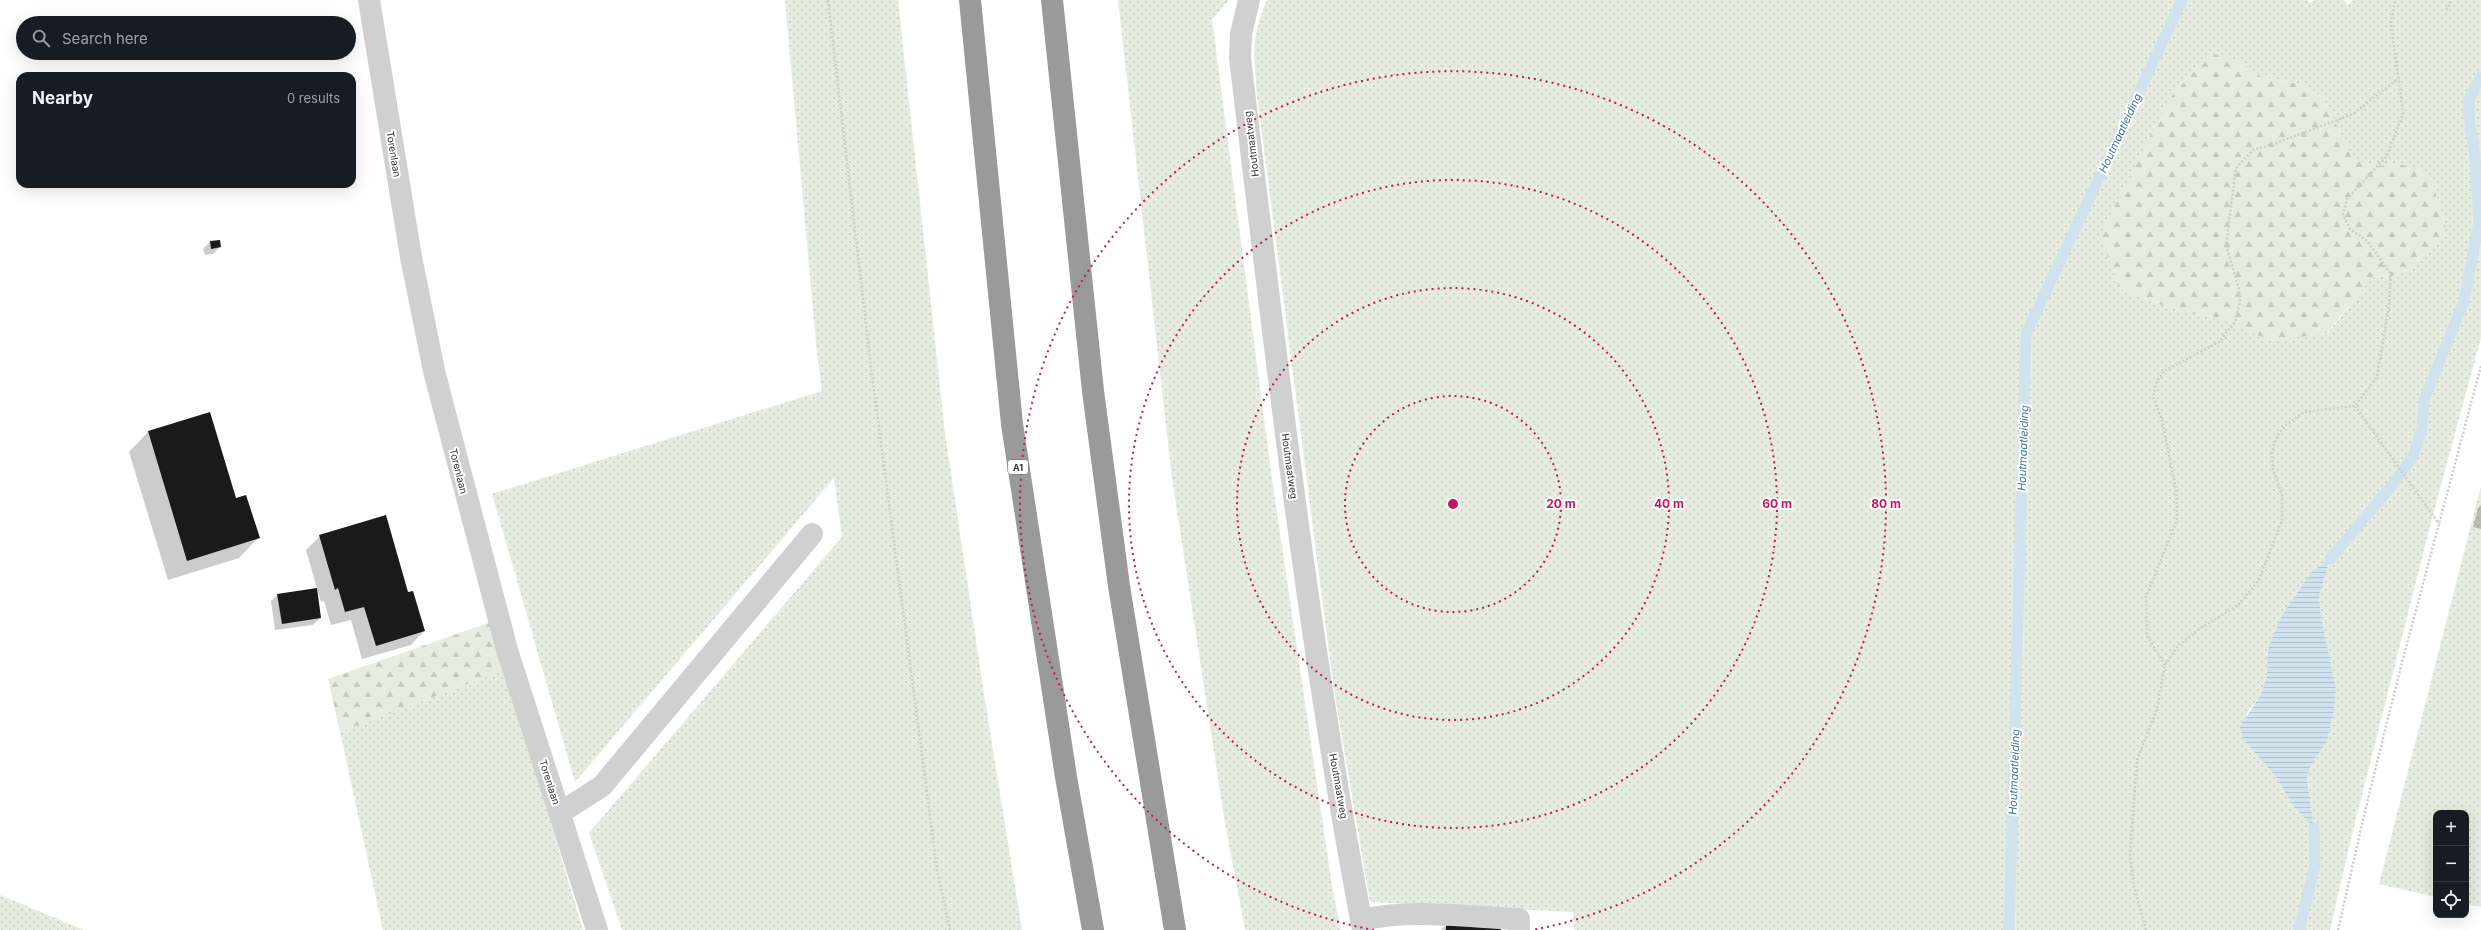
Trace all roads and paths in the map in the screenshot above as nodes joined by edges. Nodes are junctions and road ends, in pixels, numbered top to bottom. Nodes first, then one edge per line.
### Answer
1 (369, 0) edge
2 (828, 0) edge
3 (970, 0) edge
4 (1052, 0) edge
5 (1249, 0) edge
6 (2395, 0) edge
7 (2452, 0) edge
8 (2446, 10) dead end
9 (2400, 77) junction
10 (2481, 366) edge
11 (2355, 406) junction
12 (2439, 524) junction
13 (812, 534) dead end
14 (2165, 664) junction
15 (560, 813) junction
16 (1362, 925) edge
17 (597, 930) edge
18 (950, 930) edge
19 (1093, 930) edge
20 (1175, 930) edge
21 (1519, 930) edge
22 (2146, 930) edge
23 (2338, 930) edge

1 - 15 street, Torenlaan
2 - 18 path
3 - 19 highway, A1
4 - 20 highway
5 - 16 street, Houtmaatweg
6 - 9 path
7 - 8 path
9 - 11 path
9 - 14 path
10 - 12 path
11 - 12 path
11 - 14 path
12 - 23 path
13 - 15 street
14 - 22 path
15 - 17 street, Torenlaan
16 - 21 street

